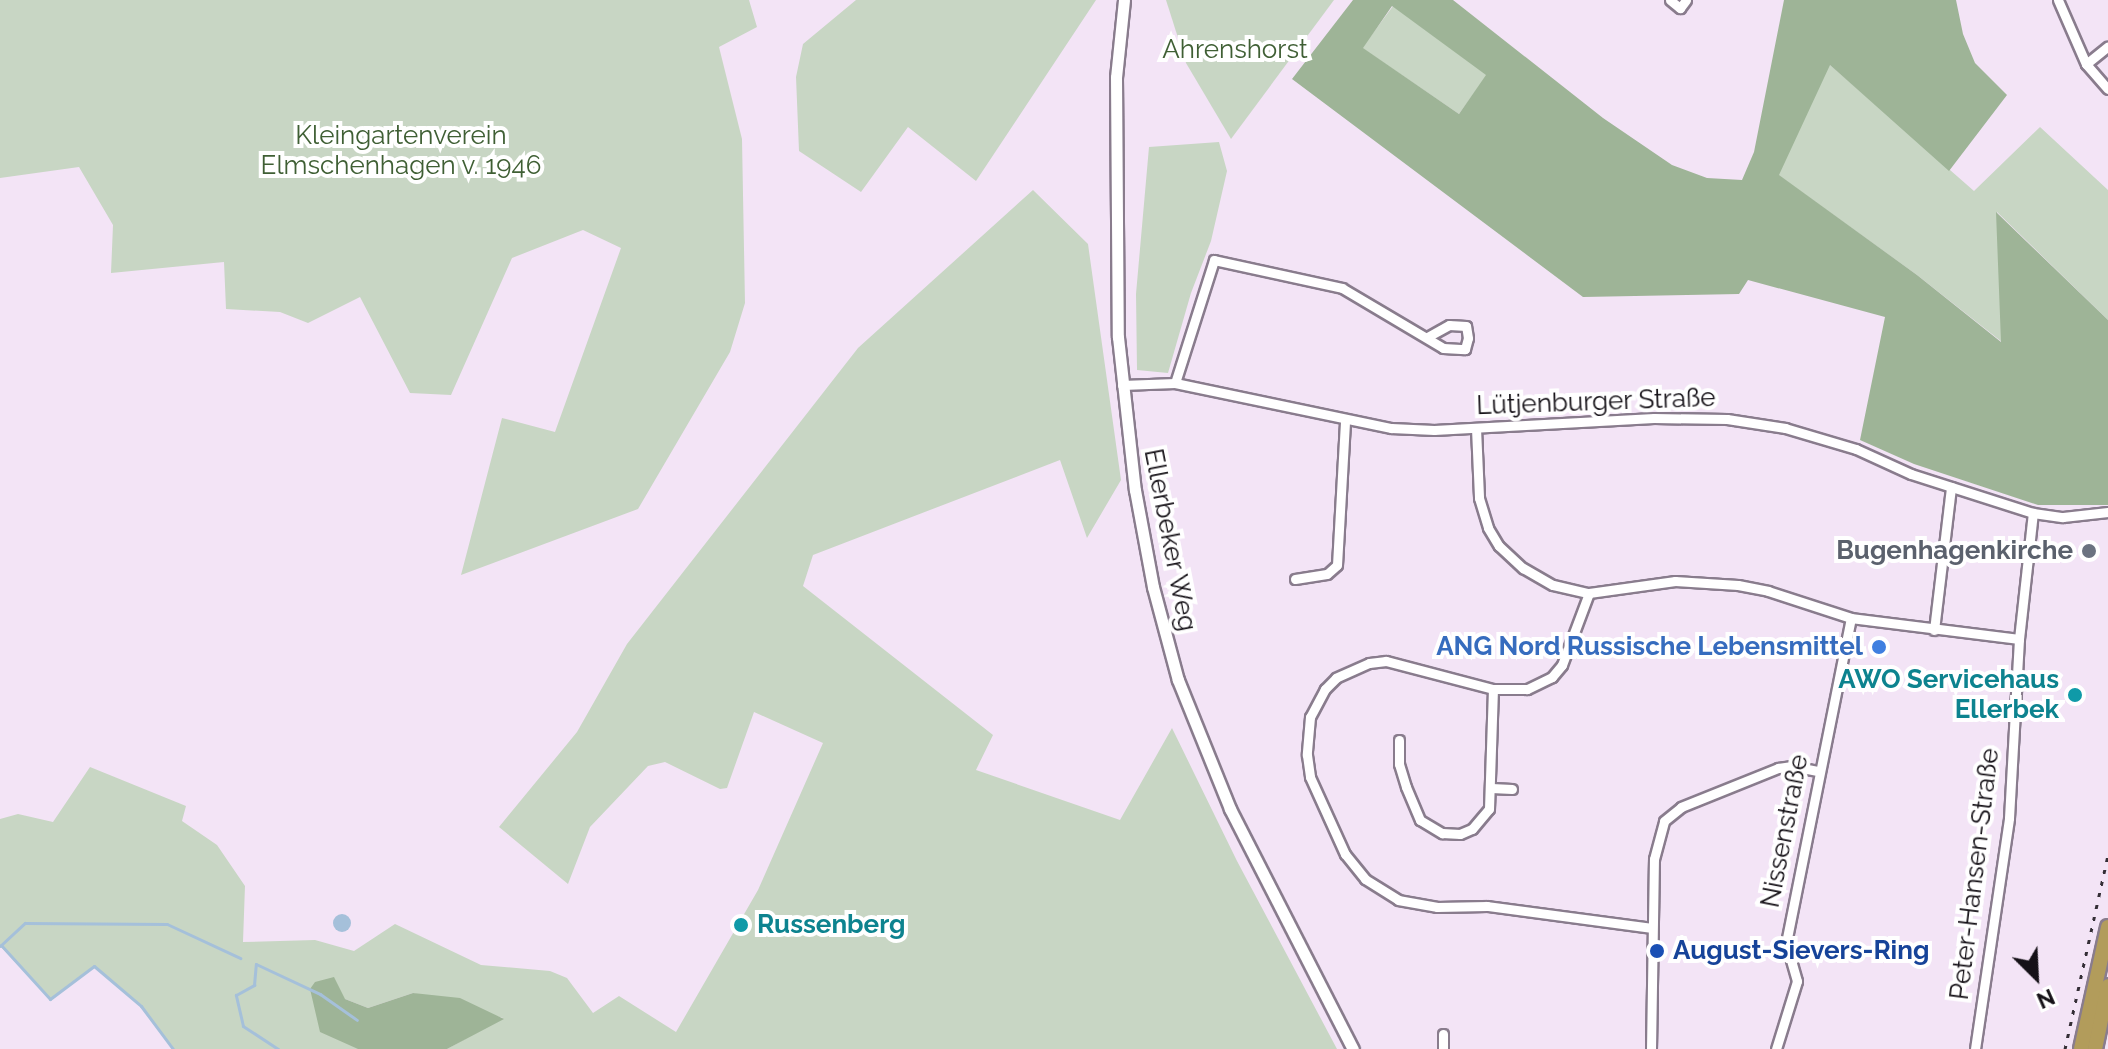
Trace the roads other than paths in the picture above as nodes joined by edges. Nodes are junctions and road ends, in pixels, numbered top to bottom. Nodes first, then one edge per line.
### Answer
1 (1124, 0) edge
2 (1670, 0) edge
3 (1686, 0) edge
4 (2058, 0) edge
5 (2108, 46) edge
6 (2086, 64) junction
7 (2108, 89) edge
8 (1427, 337) dead end
9 (1175, 383) junction
10 (1122, 385) junction
11 (1345, 421) junction
12 (1476, 428) junction
13 (1951, 487) junction
14 (2108, 512) edge
15 (2033, 513) junction
16 (1295, 579) dead end
17 (1589, 593) junction
18 (1851, 618) junction
19 (1934, 630) junction
20 (2019, 639) junction
21 (1493, 689) junction
22 (1399, 740) dead end
23 (1818, 771) junction
24 (1491, 788) junction
25 (1512, 789) dead end
26 (2108, 927) edge
27 (1652, 928) junction
28 (2108, 986) edge
29 (1443, 1034) dead end
30 (1353, 1049) edge
31 (1443, 1049) edge
32 (1651, 1049) edge
33 (1776, 1049) edge
34 (1975, 1049) edge
35 (2081, 1049) edge
36 (2095, 1049) edge

1 - 10 street, Ellerbeker Weg
2 - 3 street
4 - 6 street
5 - 6 street
6 - 7 street
8 - 9 street
9 - 10 street, Lütjenburger Straße
9 - 11 street, Lütjenburger Straße
10 - 30 street, Ellerbeker Weg
11 - 12 street, Lütjenburger Straße
11 - 16 street
12 - 13 street, Lütjenburger Straße
12 - 17 street
13 - 15 street, Lütjenburger Straße
13 - 19 street
14 - 15 street, Lütjenburger Straße
15 - 20 street, Peter-Hansen-Straße
17 - 18 street
17 - 21 street
18 - 19 street
18 - 23 street, Nissenstraße
19 - 20 street
20 - 34 street, Peter-Hansen-Straße
21 - 24 street
21 - 27 street
22 - 24 street
23 - 27 street
23 - 33 street, Nissenstraße
24 - 25 street
26 - 35 highway
27 - 32 street
28 - 36 highway
29 - 31 street

